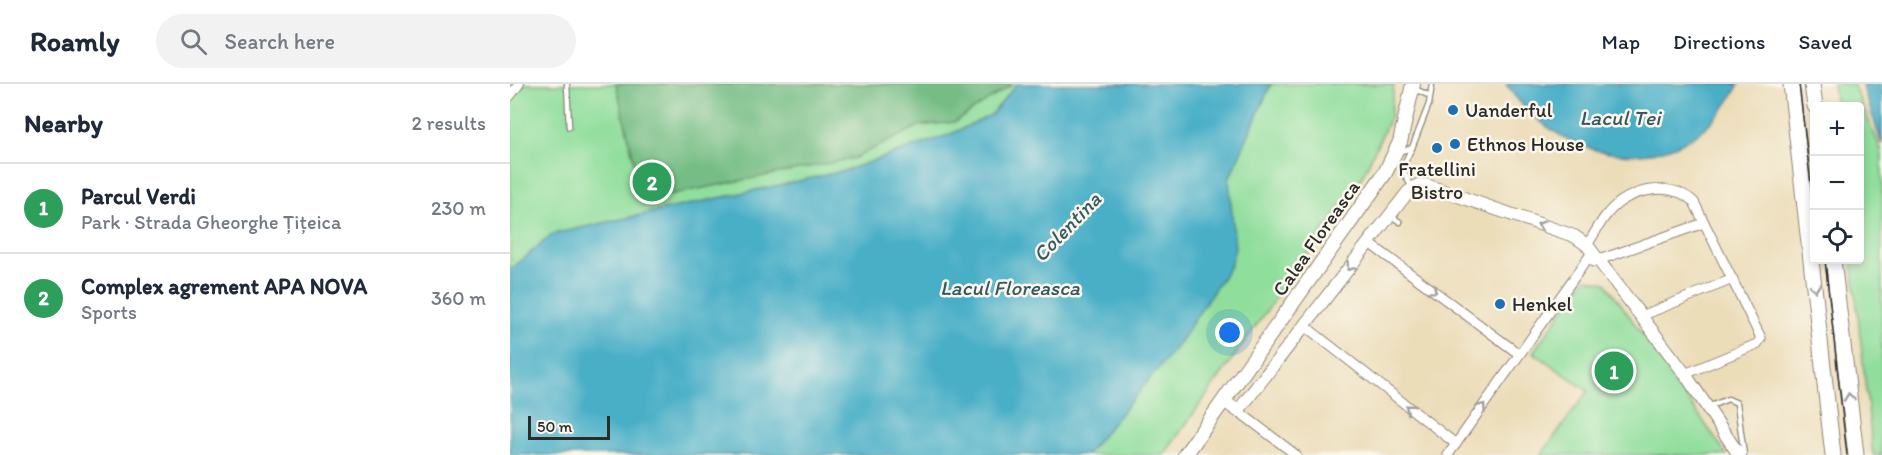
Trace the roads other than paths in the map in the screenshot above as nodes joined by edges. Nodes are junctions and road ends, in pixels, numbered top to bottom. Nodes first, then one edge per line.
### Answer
1 (519, 84) edge
2 (567, 84) edge
3 (1432, 84) edge
4 (1791, 84) edge
5 (1812, 84) edge
6 (1413, 86) edge
7 (510, 96) edge
8 (1430, 96) junction
9 (1814, 102) edge
10 (569, 127) dead end
11 (1412, 148) junction
12 (1395, 153) junction
13 (1413, 188) junction
14 (1704, 223) junction
15 (1369, 243) junction
16 (1594, 252) junction
17 (1833, 264) edge
18 (1733, 279) junction
19 (1641, 316) junction
20 (1305, 326) junction
21 (1520, 354) junction
22 (1685, 374) junction
23 (1226, 398) junction
24 (1247, 399) junction
25 (1708, 406) junction
26 (1238, 411) junction
27 (1456, 444) junction
28 (1185, 455) edge
29 (1296, 455) edge
30 (1448, 455) edge
31 (1739, 455) edge
32 (1744, 455) edge
33 (1833, 455) edge
34 (1856, 455) edge

1 - 7 street
2 - 10 lane
3 - 8 lane
4 -> 33 main road
5 - 9 main road
6 - 8 lane
6 - 12 main road, Calea Floreasca
8 - 11 lane
11 - 12 lane
11 - 13 lane
12 - 23 main road, Calea Floreasca
13 - 15 street
16 -> 13 street
14 - 16 street
14 - 16 street
14 - 18 street
15 -> 20 street
15 -> 21 street
16 - 19 street
16 - 21 street
34 -> 17 main road
18 - 19 street
18 - 22 street
19 - 22 street
20 - 24 street
27 -> 20 street
27 -> 21 street
22 - 25 street
23 - 24 street
23 - 26 street
23 - 28 main road, Calea Floreasca
24 - 26 street
25 - 31 street
25 - 32 lane
26 - 29 street
27 - 30 street

